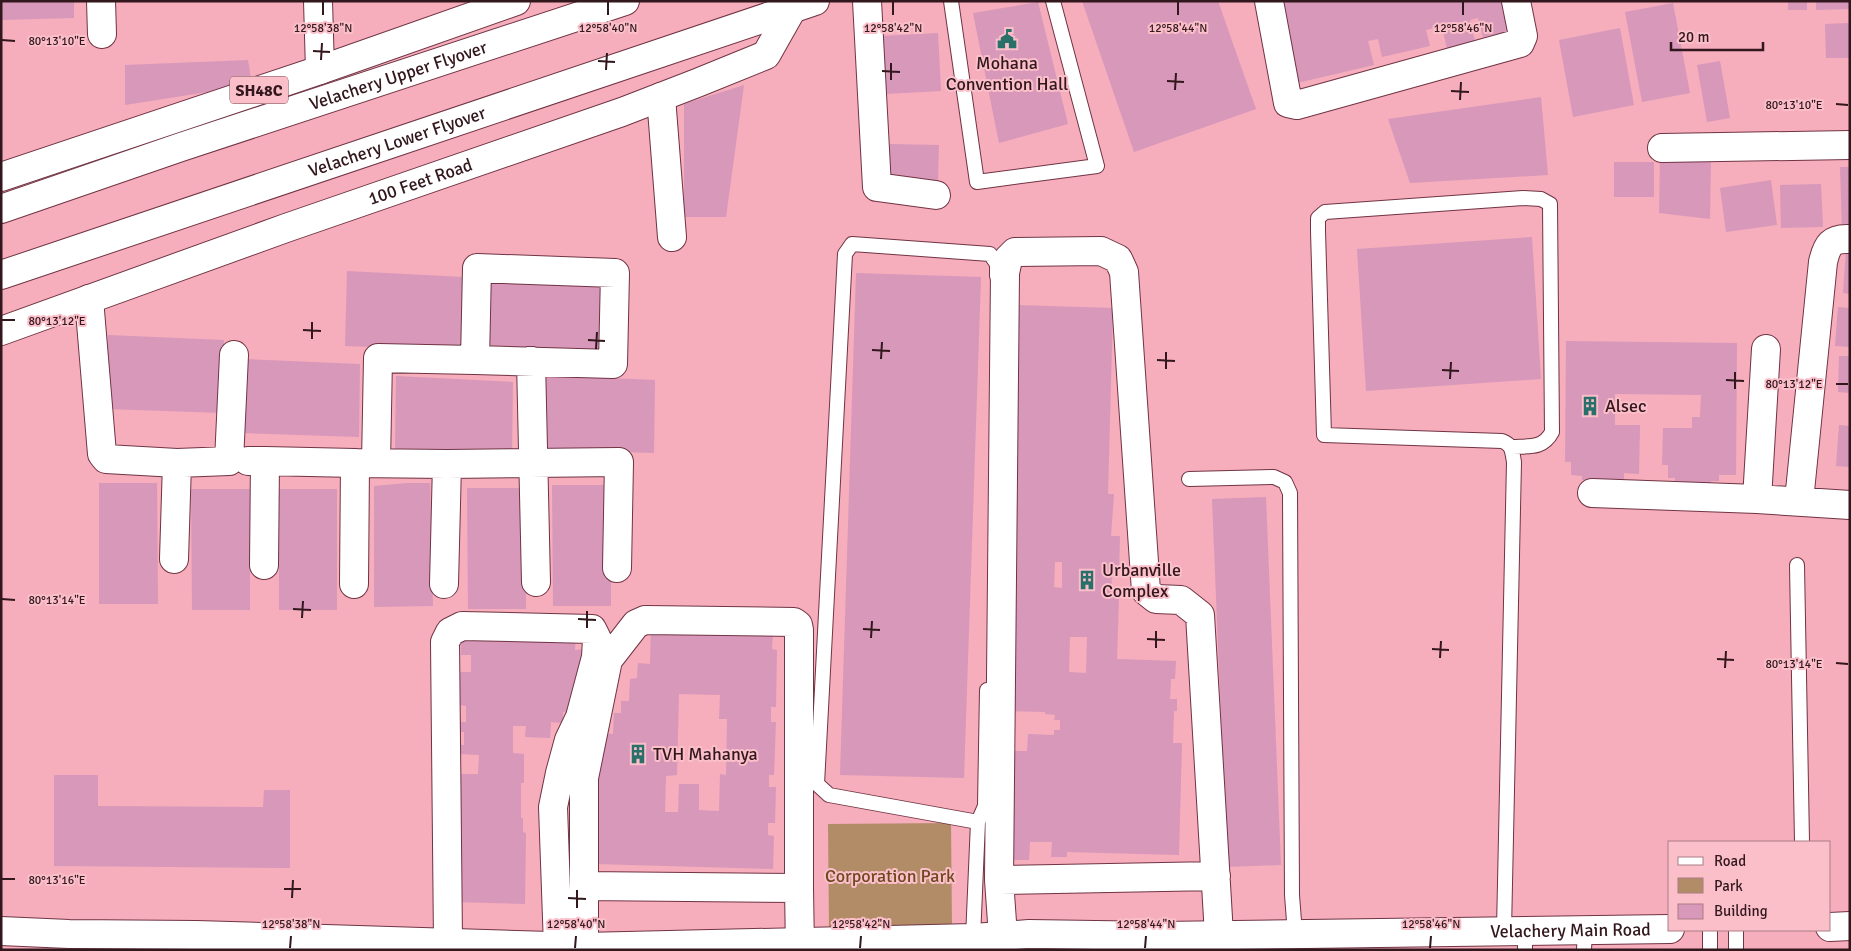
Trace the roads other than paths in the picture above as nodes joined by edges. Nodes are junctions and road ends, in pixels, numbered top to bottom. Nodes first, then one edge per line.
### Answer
1 (102, 1) edge
2 (318, 1) edge
3 (516, 1) edge
4 (625, 1) edge
5 (867, 1) edge
6 (951, 1) edge
7 (1053, 1) edge
8 (1269, 1) edge
9 (1516, 1) edge
10 (803, 5) edge
11 (102, 34) dead end
12 (320, 70) junction
13 (661, 97) junction
14 (1850, 145) edge
15 (1662, 148) dead end
16 (1, 177) edge
17 (936, 195) dead end
18 (1, 209) edge
19 (672, 237) dead end
20 (1850, 239) edge
21 (1, 275) edge
22 (89, 299) junction
23 (1, 331) edge
24 (1766, 349) dead end
25 (234, 355) dead end
26 (475, 360) junction
27 (531, 361) junction
28 (1512, 447) junction
29 (265, 461) junction
30 (229, 462) junction
31 (177, 463) junction
32 (365, 463) junction
33 (533, 463) junction
34 (447, 464) junction
35 (1189, 479) dead end
36 (1592, 494) dead end
37 (1757, 499) junction
38 (1799, 501) junction
39 (1850, 505) edge
40 (174, 559) dead end
41 (1797, 564) dead end
42 (264, 565) dead end
43 (618, 568) dead end
44 (536, 582) dead end
45 (354, 584) dead end
46 (444, 584) dead end
47 (978, 822) junction
48 (1802, 841) edge
49 (1216, 876) junction
50 (999, 880) junction
51 (584, 886) junction
52 (799, 888) junction
53 (1850, 926) edge
54 (1831, 927) edge
55 (1668, 929) edge
56 (1, 931) edge
57 (1710, 931) edge
58 (1736, 931) edge
59 (1219, 935) junction
60 (1518, 937) edge
61 (1310, 939) edge
62 (988, 940) edge
63 (1585, 940) edge
64 (69, 942) edge
65 (196, 942) edge
66 (1077, 942) edge
67 (439, 944) edge
68 (558, 946) junction
69 (811, 946) edge
70 (584, 947) junction
71 (1710, 950) edge
72 (1736, 950) edge

1 - 11 street
2 - 12 street
3 - 12 street, SH48C
4 - 18 street, Velachery Upper Flyover
5 - 17 street
6 - 7 lane
8 - 9 street
10 - 13 street, 100 Feet Road
10 - 21 street, Velachery Lower Flyover
12 - 16 street, SH48C
13 - 19 street
13 - 22 street, 100 Feet Road
14 - 15 street
20 - 38 street
22 - 23 street, 100 Feet Road
22 - 31 street
24 - 37 street
25 - 30 street
26 - 27 street
26 - 27 street
26 - 32 street
27 - 33 street
28 - 28 lane
28 - 60 lane
29 - 30 street
29 - 32 street
29 - 42 street
30 - 31 street
31 - 40 street
32 - 34 street
32 - 45 street
33 - 34 street
33 - 43 street
33 - 44 street
34 - 46 street
35 - 61 lane
36 - 37 street
37 - 38 street
38 - 39 street
41 - 48 lane
47 - 47 lane
47 - 62 lane
49 - 50 street
49 - 50 street
49 - 59 street
50 - 62 street
51 - 52 street
51 - 52 street
51 - 70 street
52 - 69 street
53 - 54 street
55 - 63 street, Velachery Main Road
56 - 64 street, Velachery Main Road
57 - 71 lane
58 - 72 lane
59 - 61 street, Velachery Main Road
59 - 66 street, Velachery Main Road
60 - 61 street, Velachery Main Road
60 - 63 street, Velachery Main Road
62 - 66 street, Velachery Main Road
62 - 69 street, Velachery Main Road
64 - 65 street, Velachery Main Road
65 - 67 street, Velachery Main Road
67 - 68 street, Velachery Main Road
67 - 68 street
68 - 70 street, Velachery Main Road
69 - 70 street, Velachery Main Road

